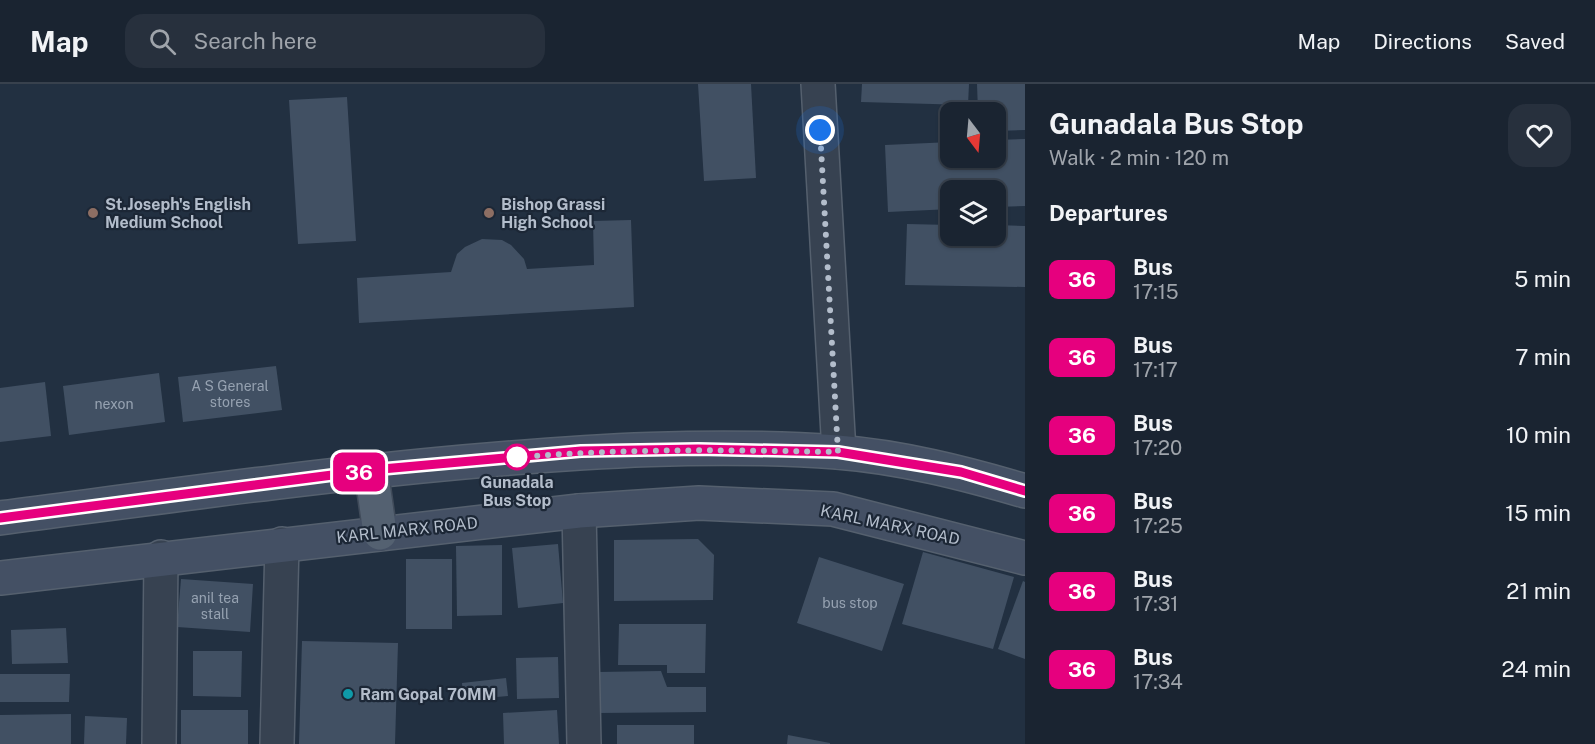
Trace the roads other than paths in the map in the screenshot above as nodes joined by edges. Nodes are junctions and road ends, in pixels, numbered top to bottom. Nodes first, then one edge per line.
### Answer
1 (818, 84) edge
2 (838, 452) junction
3 (371, 470) junction
4 (1025, 491) edge
5 (579, 511) junction
6 (0, 518) edge
7 (380, 533) junction
8 (282, 544) junction
9 (161, 557) junction
10 (1025, 558) edge
11 (0, 578) edge
12 (159, 744) edge
13 (277, 744) edge
14 (584, 744) edge

1 - 2 street
2 - 3 main road
2 - 4 main road
3 - 6 main road
3 - 7 main road
5 - 7 main road, KARL MARX ROAD
5 - 10 main road, KARL MARX ROAD
5 - 14 street
7 - 8 main road, KARL MARX ROAD
8 - 9 main road, KARL MARX ROAD
8 - 13 street
9 - 11 main road, KARL MARX ROAD
9 - 12 street

